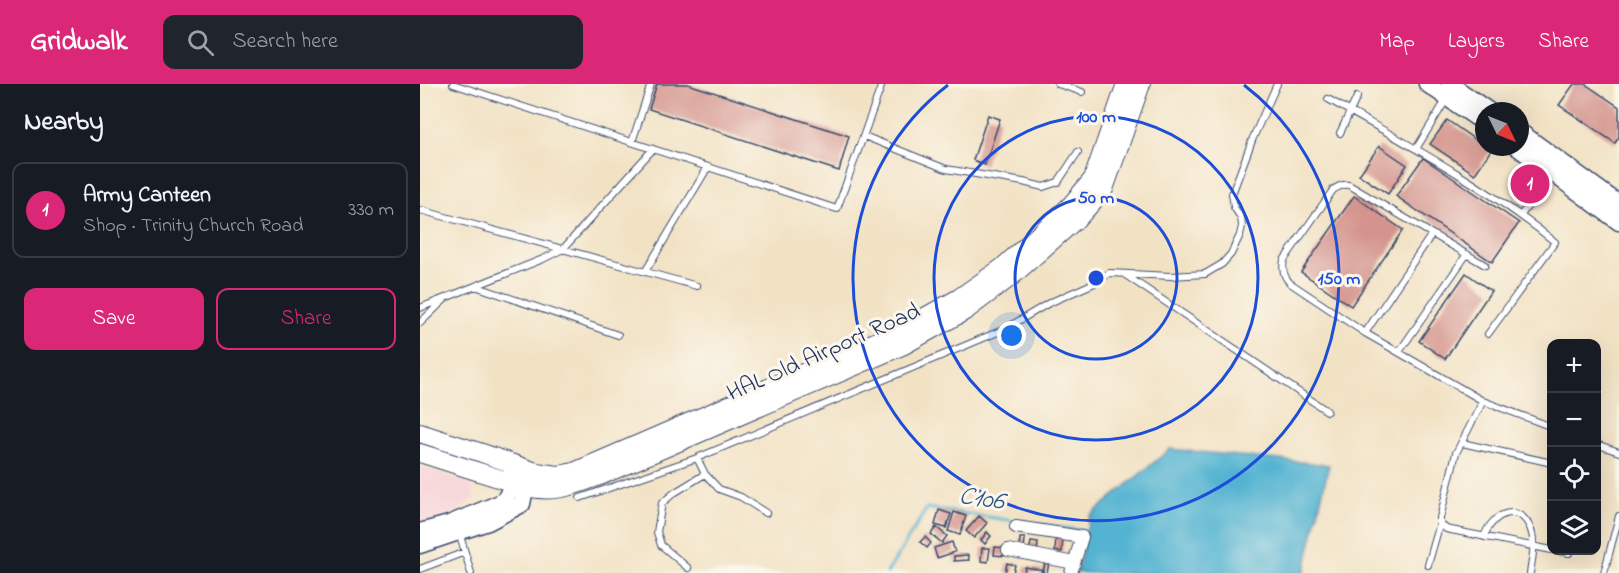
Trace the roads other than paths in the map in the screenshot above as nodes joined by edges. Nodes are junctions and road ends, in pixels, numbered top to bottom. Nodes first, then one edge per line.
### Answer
1 (453, 84) edge
2 (651, 84) edge
3 (882, 84) edge
4 (1058, 84) edge
5 (1126, 84) edge
6 (1141, 84) edge
7 (1277, 84) edge
8 (1427, 84) edge
9 (1449, 91) edge
10 (1082, 92) dead end
11 (1357, 97) dead end
12 (1328, 99) dead end
13 (1475, 104) edge
14 (1349, 111) junction
15 (1475, 115) edge
16 (1340, 133) dead end
17 (864, 136) junction
18 (1529, 139) edge
19 (632, 142) junction
20 (653, 148) junction
21 (1416, 149) junction
22 (1078, 152) dead end
23 (1529, 156) edge
24 (708, 167) junction
25 (1553, 173) junction
26 (1619, 204) edge
27 (420, 210) edge
28 (1521, 215) junction
29 (1619, 222) edge
30 (1432, 234) junction
31 (563, 249) junction
32 (1467, 254) junction
33 (1485, 265) dead end
34 (645, 272) junction
35 (1122, 273) junction
36 (475, 286) junction
37 (697, 286) dead end
38 (448, 297) junction
39 (420, 308) edge
40 (420, 323) edge
41 (1365, 333) junction
42 (1488, 334) dead end
43 (618, 335) dead end
44 (1399, 352) junction
45 (1483, 401) junction
46 (1327, 411) dead end
47 (1547, 425) edge
48 (420, 433) edge
49 (1462, 443) junction
50 (1601, 446) edge
51 (1619, 452) edge
52 (420, 453) edge
53 (697, 458) junction
54 (1547, 462) edge
55 (705, 474) junction
56 (520, 476) junction
57 (580, 498) dead end
58 (766, 513) dead end
59 (1619, 516) edge
60 (1440, 523) junction
61 (1016, 527) dead end
62 (420, 532) edge
63 (459, 532) junction
64 (1484, 537) junction
65 (420, 545) edge
66 (1534, 546) junction
67 (1547, 549) edge
68 (1008, 550) dead end
69 (465, 552) junction
70 (1428, 565) dead end
71 (688, 568) dead end
72 (1073, 568) edge
73 (420, 569) edge
74 (471, 573) edge
75 (1530, 573) edge
76 (1604, 573) edge

1 - 19 lane
2 - 19 lane
3 - 17 lane
4 - 10 lane
5 - 56 main road, HAL Old Airport Road
6 - 56 main road, HAL Old Airport Road
7 - 35 lane
8 - 9 main road
9 - 13 main road
9 - 15 main road
9 - 21 lane
11 - 14 lane
12 - 14 lane
14 - 16 lane
14 - 21 lane
17 - 22 lane
17 - 24 lane
18 - 26 main road
19 - 20 lane
20 - 24 lane
20 - 31 lane
21 - 28 lane
23 - 25 main road
24 - 34 lane
25 - 28 lane
25 - 29 main road
27 - 31 lane
28 - 42 lane
30 - 32 lane
30 - 41 lane
30 - 41 lane
31 - 34 lane
31 - 36 lane
32 - 33 lane
32 - 44 lane
34 - 37 lane
35 - 46 lane
35 - 53 lane
36 - 38 lane
36 - 43 lane
38 - 39 lane
38 - 40 lane
41 - 44 lane
44 - 45 lane
45 - 47 lane
45 - 49 lane
48 - 56 main road, HAL Old Airport Road
49 - 54 lane
49 - 60 lane
50 - 51 lane
52 - 56 main road, HAL Old Airport Road
53 - 55 lane
53 - 57 lane
55 - 58 lane
55 - 71 lane
56 - 62 main road
56 - 63 main road
59 - 76 lane
60 - 64 lane
60 - 70 lane
61 - 72 street
63 - 65 main road
63 - 69 lane
64 - 66 lane
64 - 66 lane
66 - 67 lane
66 - 75 lane
68 - 72 street
69 - 73 lane
69 - 74 lane

